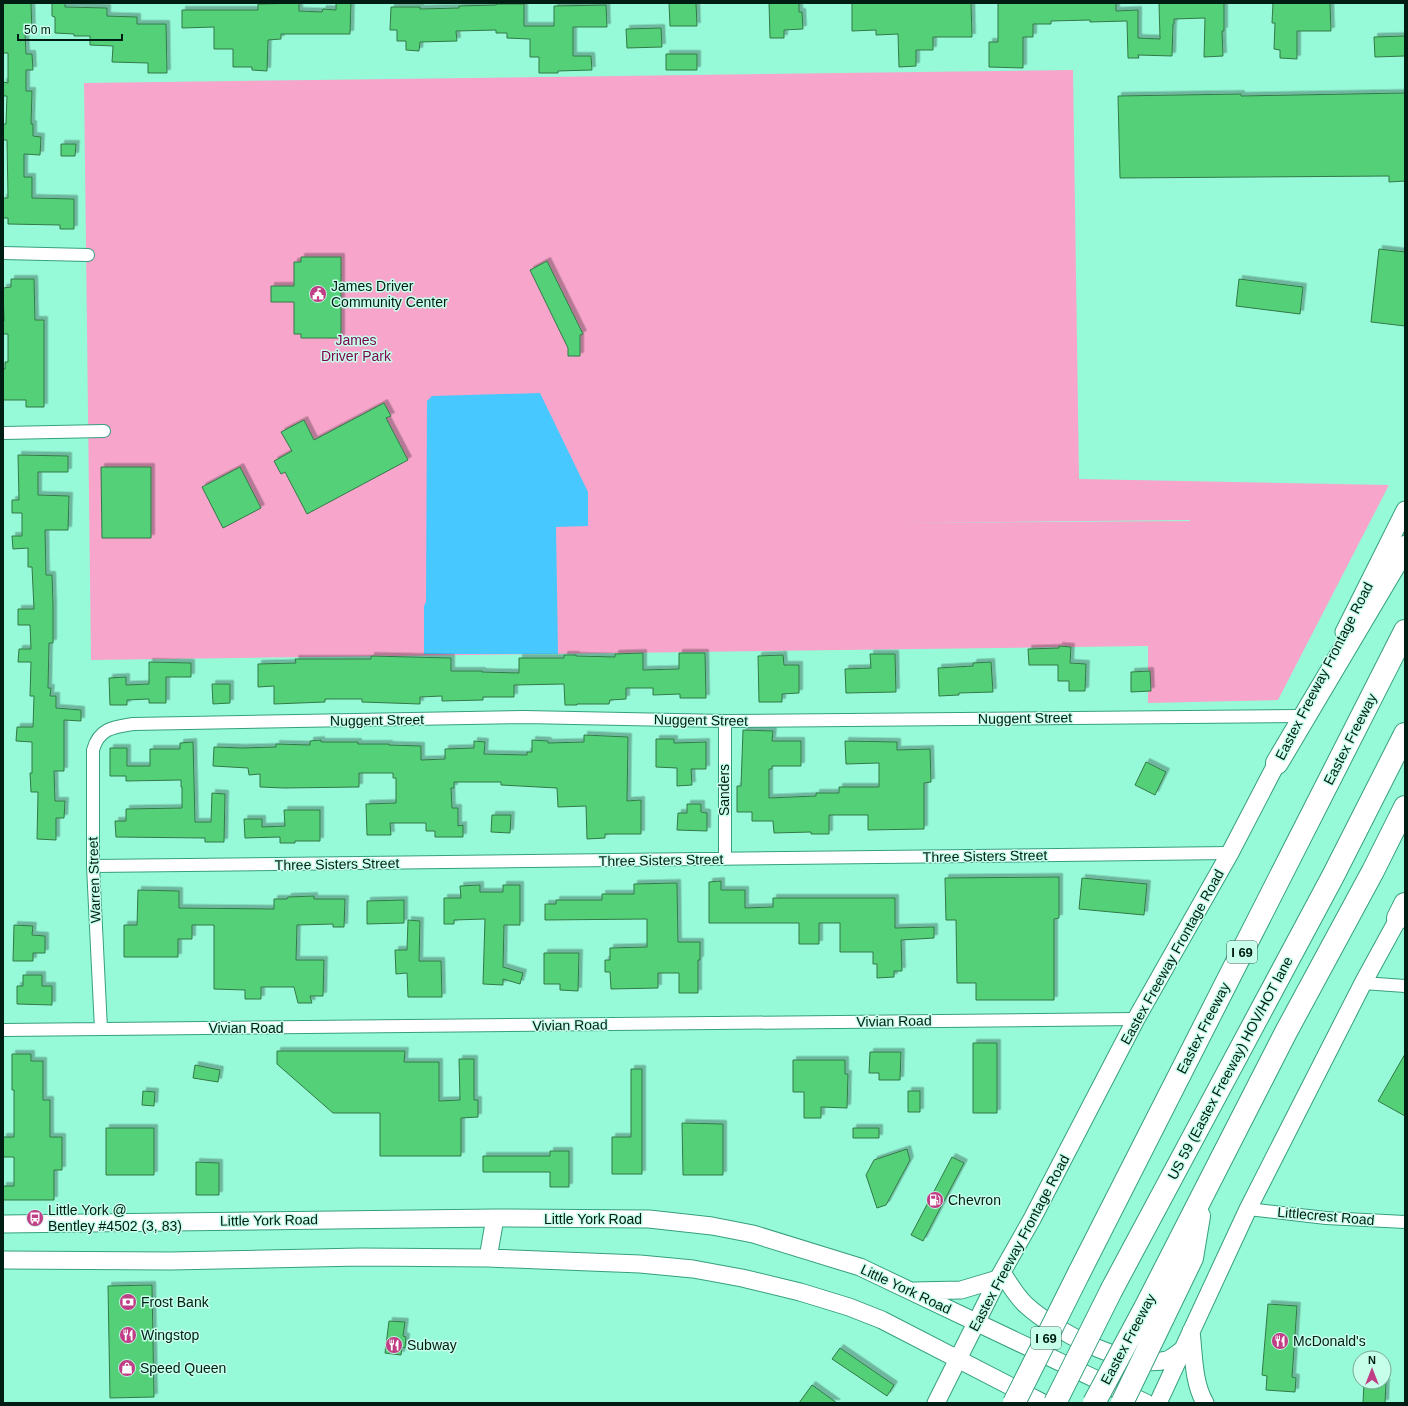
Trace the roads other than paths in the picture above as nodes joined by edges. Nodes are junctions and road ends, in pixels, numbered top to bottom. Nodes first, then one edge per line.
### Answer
1 (3, 254) edge
2 (88, 255) dead end
3 (104, 431) dead end
4 (3, 433) edge
5 (1405, 510) edge
6 (1405, 547) edge
7 (1405, 631) edge
8 (1301, 716) junction
9 (725, 721) junction
10 (102, 733) joint
11 (1405, 734) edge
12 (1277, 763) junction
13 (1405, 807) edge
14 (1230, 853) junction
15 (725, 859) junction
16 (93, 866) junction
17 (1403, 909) edge
18 (1363, 982) junction
19 (1405, 986) edge
20 (1136, 1019) junction
21 (101, 1029) junction
22 (3, 1030) edge
23 (1248, 1209) junction
24 (494, 1218) junction
25 (1405, 1222) edge
26 (3, 1224) edge
27 (488, 1258) junction
28 (3, 1260) edge
29 (1000, 1276) junction
30 (911, 1291) junction
31 (1154, 1313) junction
32 (977, 1323) junction
33 (1191, 1331) junction
34 (1182, 1350) junction
35 (958, 1360) junction
36 (936, 1403) edge
37 (1014, 1403) edge
38 (1043, 1403) edge
39 (1055, 1403) edge
40 (1094, 1403) edge
41 (1122, 1403) edge
42 (1146, 1403) edge
43 (1158, 1403) edge
44 (1205, 1403) edge

1 - 2 street
3 - 4 street
5 - 8 main road, Eastex Freeway Frontage Road
6 - 12 highway
7 - 37 highway, Eastex Freeway / I 69, bridge
8 - 9 street, Nuggent Street
8 - 12 main road, Eastex Freeway Frontage Road
9 - 10 street, Nuggent Street
9 - 15 street, Sanders
10 - 16 street, Warren Street
11 - 39 highway, US 59 (Eastex Freeway) HOV/HOT lane / I 69, bridge
12 - 14 main road, Eastex Freeway Frontage Road
13 - 31 highway, Eastex Freeway
14 - 15 street, Three Sisters Street
14 - 20 main road, Eastex Freeway Frontage Road
15 - 16 street, Three Sisters Street
16 - 21 street, Warren Street
17 - 18 main road
18 - 19 street
18 - 23 main road
20 - 21 street, Vivian Road
20 - 29 main road, Eastex Freeway Frontage Road
21 - 22 street, Vivian Road
23 - 25 street, Littlecrest Road
23 - 33 main road
24 - 26 main road, Little York Road
24 - 27 main road
24 - 30 main road, Little York Road
27 - 28 main road
27 - 35 main road
29 - 30 main road
29 - 32 main road, Eastex Freeway Frontage Road
29 - 34 main road
30 - 32 main road, Little York Road
31 - 40 highway, Eastex Freeway, bridge
31 - 41 highway, bridge
32 - 35 main road, Eastex Freeway Frontage Road
32 - 42 main road, Little York Road
33 - 34 main road
33 - 44 main road
34 - 43 main road
35 - 36 main road, Eastex Freeway Frontage Road
35 - 38 main road

